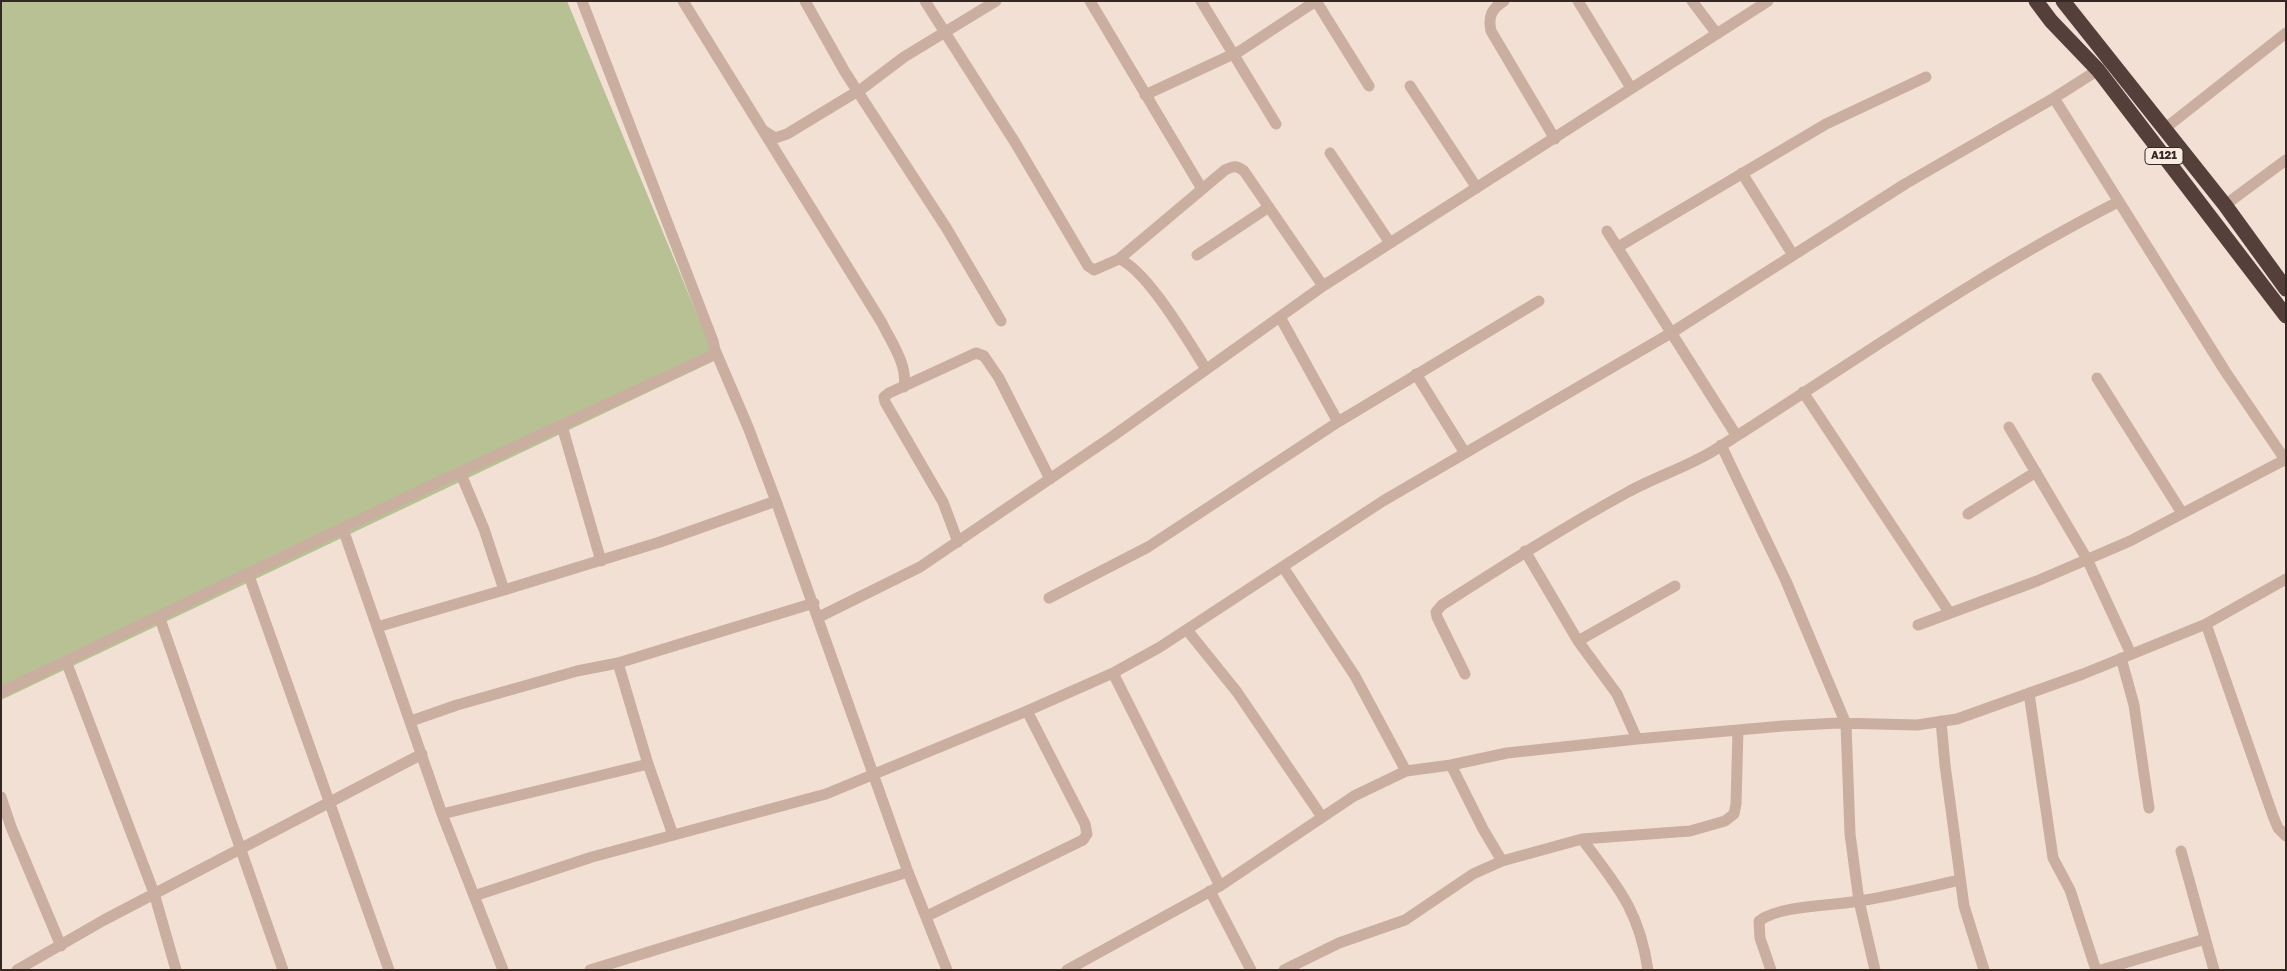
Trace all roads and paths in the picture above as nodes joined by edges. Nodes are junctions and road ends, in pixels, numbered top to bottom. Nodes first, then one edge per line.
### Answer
1 (582, 1) edge
2 (683, 1) edge
3 (805, 1) edge
4 (925, 1) edge
5 (996, 1) edge
6 (1090, 1) edge
7 (1201, 1) edge
8 (1316, 1) edge
9 (1578, 1) edge
10 (1692, 1) edge
11 (1768, 1) edge
12 (2036, 1) edge
13 (2063, 1) edge
14 (1500, 2) edge
15 (2286, 33) edge
16 (944, 34) junction
17 (1717, 34) junction
18 (1233, 54) junction
19 (2098, 70) junction
20 (1926, 77) dead end
21 (1369, 86) dead end
22 (1410, 86) dead end
23 (1631, 88) junction
24 (858, 91) junction
25 (1145, 95) junction
26 (2054, 98) junction
27 (1276, 124) dead end
28 (762, 130) junction
29 (2163, 130) junction
30 (1555, 138) junction
31 (1330, 153) dead end
32 (2286, 160) edge
33 (1742, 173) junction
34 (1477, 188) junction
35 (1202, 189) junction
36 (2118, 202) junction
37 (2225, 205) junction
38 (1268, 207) junction
39 (1607, 231) dead end
40 (1390, 244) junction
41 (1618, 247) junction
42 (1197, 255) dead end
43 (1793, 255) junction
44 (1119, 259) junction
45 (1324, 286) junction
46 (2286, 289) edge
47 (1539, 301) dead end
48 (2286, 316) edge
49 (1280, 317) junction
50 (1002, 321) dead end
51 (1671, 333) junction
52 (715, 350) junction
53 (1206, 369) junction
54 (1416, 374) junction
55 (2097, 378) dead end
56 (904, 387) junction
57 (1803, 392) junction
58 (1338, 422) junction
59 (562, 426) junction
60 (2009, 427) dead end
61 (1736, 435) junction
62 (1721, 445) junction
63 (1465, 453) junction
64 (2285, 460) edge
65 (460, 472) junction
66 (2036, 472) junction
67 (1050, 479) junction
68 (776, 501) junction
69 (2182, 513) junction
70 (1968, 514) dead end
71 (343, 529) junction
72 (958, 542) junction
73 (1525, 551) junction
74 (2087, 559) junction
75 (601, 561) junction
76 (1283, 567) junction
77 (248, 573) junction
78 (2286, 579) edge
79 (1675, 586) dead end
80 (504, 590) junction
81 (1048, 598) dead end
82 (814, 603) junction
83 (1949, 612) junction
84 (160, 616) junction
85 (819, 617) junction
86 (2206, 624) junction
87 (1918, 625) dead end
88 (377, 627) junction
89 (1187, 630) junction
90 (1578, 641) junction
91 (2126, 656) junction
92 (66, 661) junction
93 (618, 662) junction
94 (1113, 673) junction
95 (1466, 674) dead end
96 (1, 692) edge
97 (2028, 693) junction
98 (1027, 711) junction
99 (411, 721) junction
100 (1941, 721) junction
101 (1846, 724) junction
102 (1738, 730) junction
103 (1637, 739) junction
104 (422, 754) junction
105 (648, 764) junction
106 (1451, 765) junction
107 (1406, 771) junction
108 (874, 776) junction
109 (1, 797) edge
110 (330, 802) junction
111 (2149, 808) dead end
112 (442, 814) junction
113 (1322, 817) junction
114 (672, 835) junction
115 (2286, 836) edge
116 (1582, 839) junction
117 (241, 848) junction
118 (2181, 852) dead end
119 (1502, 861) junction
120 (908, 872) junction
121 (1960, 880) junction
122 (1215, 888) junction
123 (154, 893) junction
124 (474, 896) junction
125 (1859, 901) junction
126 (927, 916) junction
127 (2206, 939) junction
128 (61, 946) junction
129 (17, 970) edge
130 (176, 970) edge
131 (283, 970) edge
132 (390, 970) edge
133 (503, 970) edge
134 (590, 970) edge
135 (947, 970) edge
136 (1067, 970) edge
137 (1251, 970) edge
138 (1284, 970) edge
139 (1648, 970) edge
140 (1771, 970) edge
141 (1875, 970) edge
142 (1984, 970) edge
143 (2096, 970) edge
144 (2101, 970) edge
145 (2214, 970) edge

1 - 52 street
2 - 28 street
3 - 24 street
4 - 16 street
5 - 16 street
6 - 25 street
7 - 18 street
8 - 18 street
8 - 21 street
9 - 23 street
10 - 17 street
11 - 17 street
12 - 19 highway, A121
13 - 29 highway, A121
14 - 30 street
15 - 29 street
16 - 24 street
16 - 44 street
17 - 23 street
18 - 25 street
18 - 27 street
19 - 26 street
19 - 48 highway, A121
20 - 33 street
22 - 34 street
23 - 30 street
24 - 28 street
24 - 50 street
25 - 35 street
26 - 36 street
26 - 43 street
28 - 56 street
29 - 37 highway, A121
30 - 34 street
31 - 40 street
32 - 37 street
33 - 41 street
33 - 43 street
34 - 40 street
35 - 38 street
35 - 44 street
36 - 57 street
36 - 64 street
37 - 46 highway, A121
38 - 42 street
38 - 45 street
39 - 41 street
40 - 45 street
41 - 51 street
43 - 51 street
44 - 53 street
45 - 49 street
47 - 54 street
49 - 53 street
49 - 58 street
51 - 61 street
51 - 63 street
52 - 59 street
52 - 68 street
53 - 67 street
54 - 58 street
54 - 63 street
55 - 69 street
56 - 67 street
56 - 72 street
57 - 61 street
57 - 83 street
58 - 81 street
59 - 65 street
59 - 75 street
60 - 66 street
61 - 62 street
62 - 73 street
62 - 101 street
63 - 76 street
64 - 69 street
65 - 71 street
65 - 80 street
66 - 70 street
66 - 74 street
67 - 72 street
68 - 75 street
68 - 82 street
69 - 74 street
71 - 77 street
71 - 88 street
72 - 85 street
73 - 90 street
73 - 95 street
74 - 83 street
74 - 91 street
75 - 80 street
76 - 89 street
76 - 107 street
77 - 84 street
77 - 110 street
78 - 86 street
79 - 90 street
80 - 88 street
82 - 85 street
82 - 93 street
83 - 87 street
84 - 92 street
84 - 117 street
85 - 108 street
86 - 91 street
86 - 115 street
88 - 99 street
89 - 94 street
89 - 113 street
90 - 103 street
91 - 97 street
91 - 111 street
92 - 96 street
92 - 123 street
93 - 99 street
93 - 105 street
94 - 98 street
94 - 122 street
97 - 100 street
97 - 143 street
98 - 108 street
98 - 126 street
99 - 104 street
100 - 101 street
100 - 121 street
101 - 102 street
101 - 125 street
102 - 103 street
102 - 116 street
103 - 106 street
104 - 110 street
104 - 112 street
105 - 112 street
105 - 114 street
106 - 107 street
106 - 119 street
107 - 113 street
108 - 114 street
108 - 120 street
109 - 128 street
110 - 117 street
110 - 132 street
112 - 124 street
113 - 122 street
114 - 124 street
116 - 119 street
116 - 139 street
117 - 123 street
117 - 131 street
118 - 127 street
119 - 138 street
120 - 126 street
120 - 134 street
121 - 125 street
121 - 142 street
122 - 136 street
122 - 137 street
123 - 128 street
123 - 130 street
124 - 133 street
125 - 140 street
125 - 141 street
126 - 135 street
127 - 144 street
127 - 145 street
128 - 129 street

